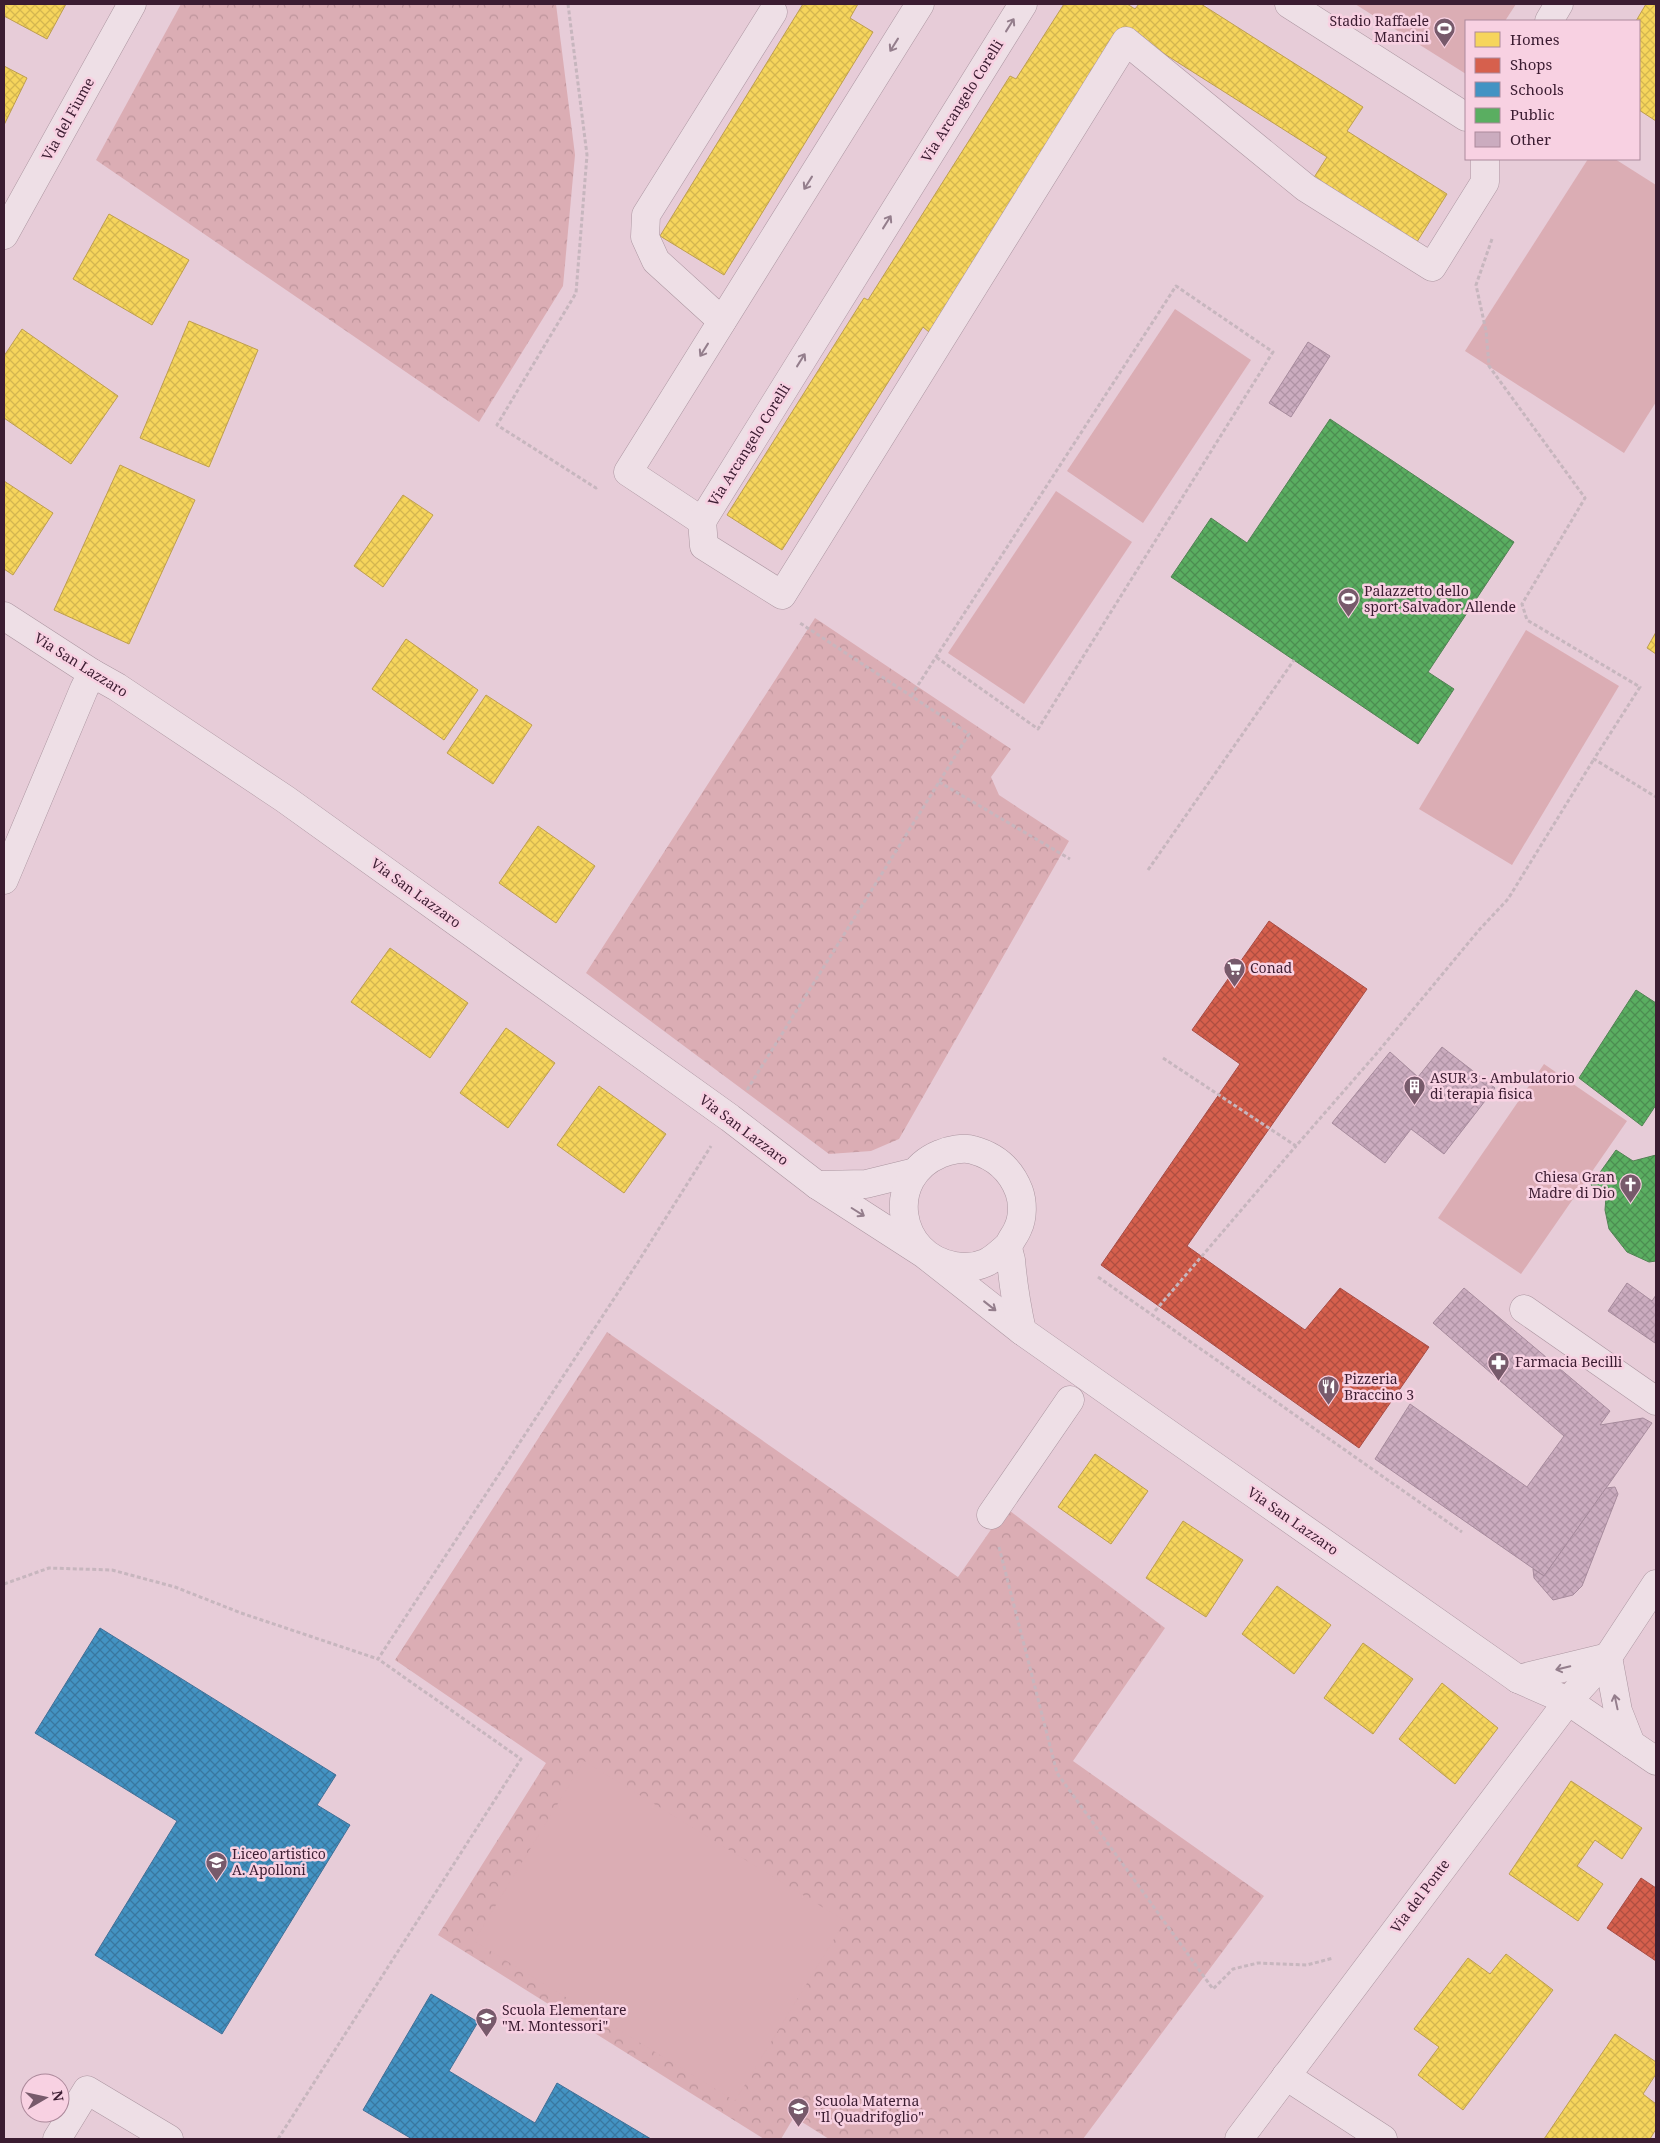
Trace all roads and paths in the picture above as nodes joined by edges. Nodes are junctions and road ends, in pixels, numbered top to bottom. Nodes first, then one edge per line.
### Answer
1 (132, 4) edge
2 (568, 4) edge
3 (920, 4) edge
4 (1023, 4) edge
5 (1289, 4) edge
6 (1559, 4) edge
7 (773, 12) dead end
8 (1550, 20) edge
9 (1465, 116) edge
10 (1485, 160) edge
11 (1494, 232) dead end
12 (4, 235) edge
13 (722, 321) junction
14 (628, 472) junction
15 (702, 521) junction
16 (782, 595) junction
17 (4, 616) edge
18 (936, 657) junction
19 (1294, 660) dead end
20 (92, 673) junction
21 (911, 696) junction
22 (1594, 759) junction
23 (939, 782) junction
24 (1656, 797) edge
25 (1070, 859) dead end
26 (1148, 870) dead end
27 (4, 880) edge
28 (1163, 1058) dead end
29 (730, 1118) junction
30 (710, 1146) dead end
31 (1296, 1146) junction
32 (914, 1172) junction
33 (817, 1185) junction
34 (1009, 1245) junction
35 (924, 1254) junction
36 (1098, 1277) dead end
37 (1524, 1309) dead end
38 (1155, 1311) dead end
39 (1022, 1331) junction
40 (1070, 1400) dead end
41 (1656, 1401) edge
42 (991, 1515) joint
43 (1462, 1532) dead end
44 (4, 1584) edge
45 (1656, 1584) edge
46 (1608, 1657) junction
47 (378, 1659) junction
48 (1518, 1679) junction
49 (1568, 1702) junction
50 (1631, 1744) junction
51 (1656, 1761) edge
52 (1339, 1957) dead end
53 (1286, 2076) junction
54 (57, 2139) edge
55 (170, 2139) edge
56 (278, 2139) edge
57 (1239, 2139) edge
58 (1383, 2139) edge

1 - 12 street, Via del Fiume
2 - 14 path
3 -> 13 street
15 -> 4 street, Via Arcangelo Corelli
5 - 9 street
6 - 8 street
7 - 13 street
10 - 16 street
11 - 22 path
13 -> 14 street
14 - 15 street, Via Arcangelo Corelli
15 - 16 street
16 - 21 path
17 - 20 street, Via San Lazzaro
18 - 18 path
18 - 21 path
19 - 26 path
20 - 27 street
20 - 29 street, Via San Lazzaro
21 - 23 path
22 - 24 path
22 - 31 path
23 - 25 path
23 - 29 path
28 - 31 path
29 - 33 street, Via San Lazzaro
30 - 47 path
31 - 38 path
32 - 33 street, Via San Lazzaro
32 - 34 street, Via San Lazzaro
32 - 35 street, Via San Lazzaro
33 -> 35 street, Via San Lazzaro
34 - 35 street, Via San Lazzaro
34 - 39 street
35 -> 39 street, Via San Lazzaro
36 - 43 path
37 - 41 street
39 - 48 street, Via San Lazzaro
40 - 42 street
42 - 52 path
44 - 47 path
45 - 46 street, Via del Ponte
46 -> 48 street
46 - 49 street, Via del Ponte
50 -> 46 street
47 - 56 path
48 - 49 street, Via San Lazzaro
49 - 50 street, Via San Lazzaro
49 - 53 street, Via del Ponte
50 - 51 street, Via San Lazzaro
53 - 57 street, Via del Ponte
53 - 58 street
54 - 55 street

